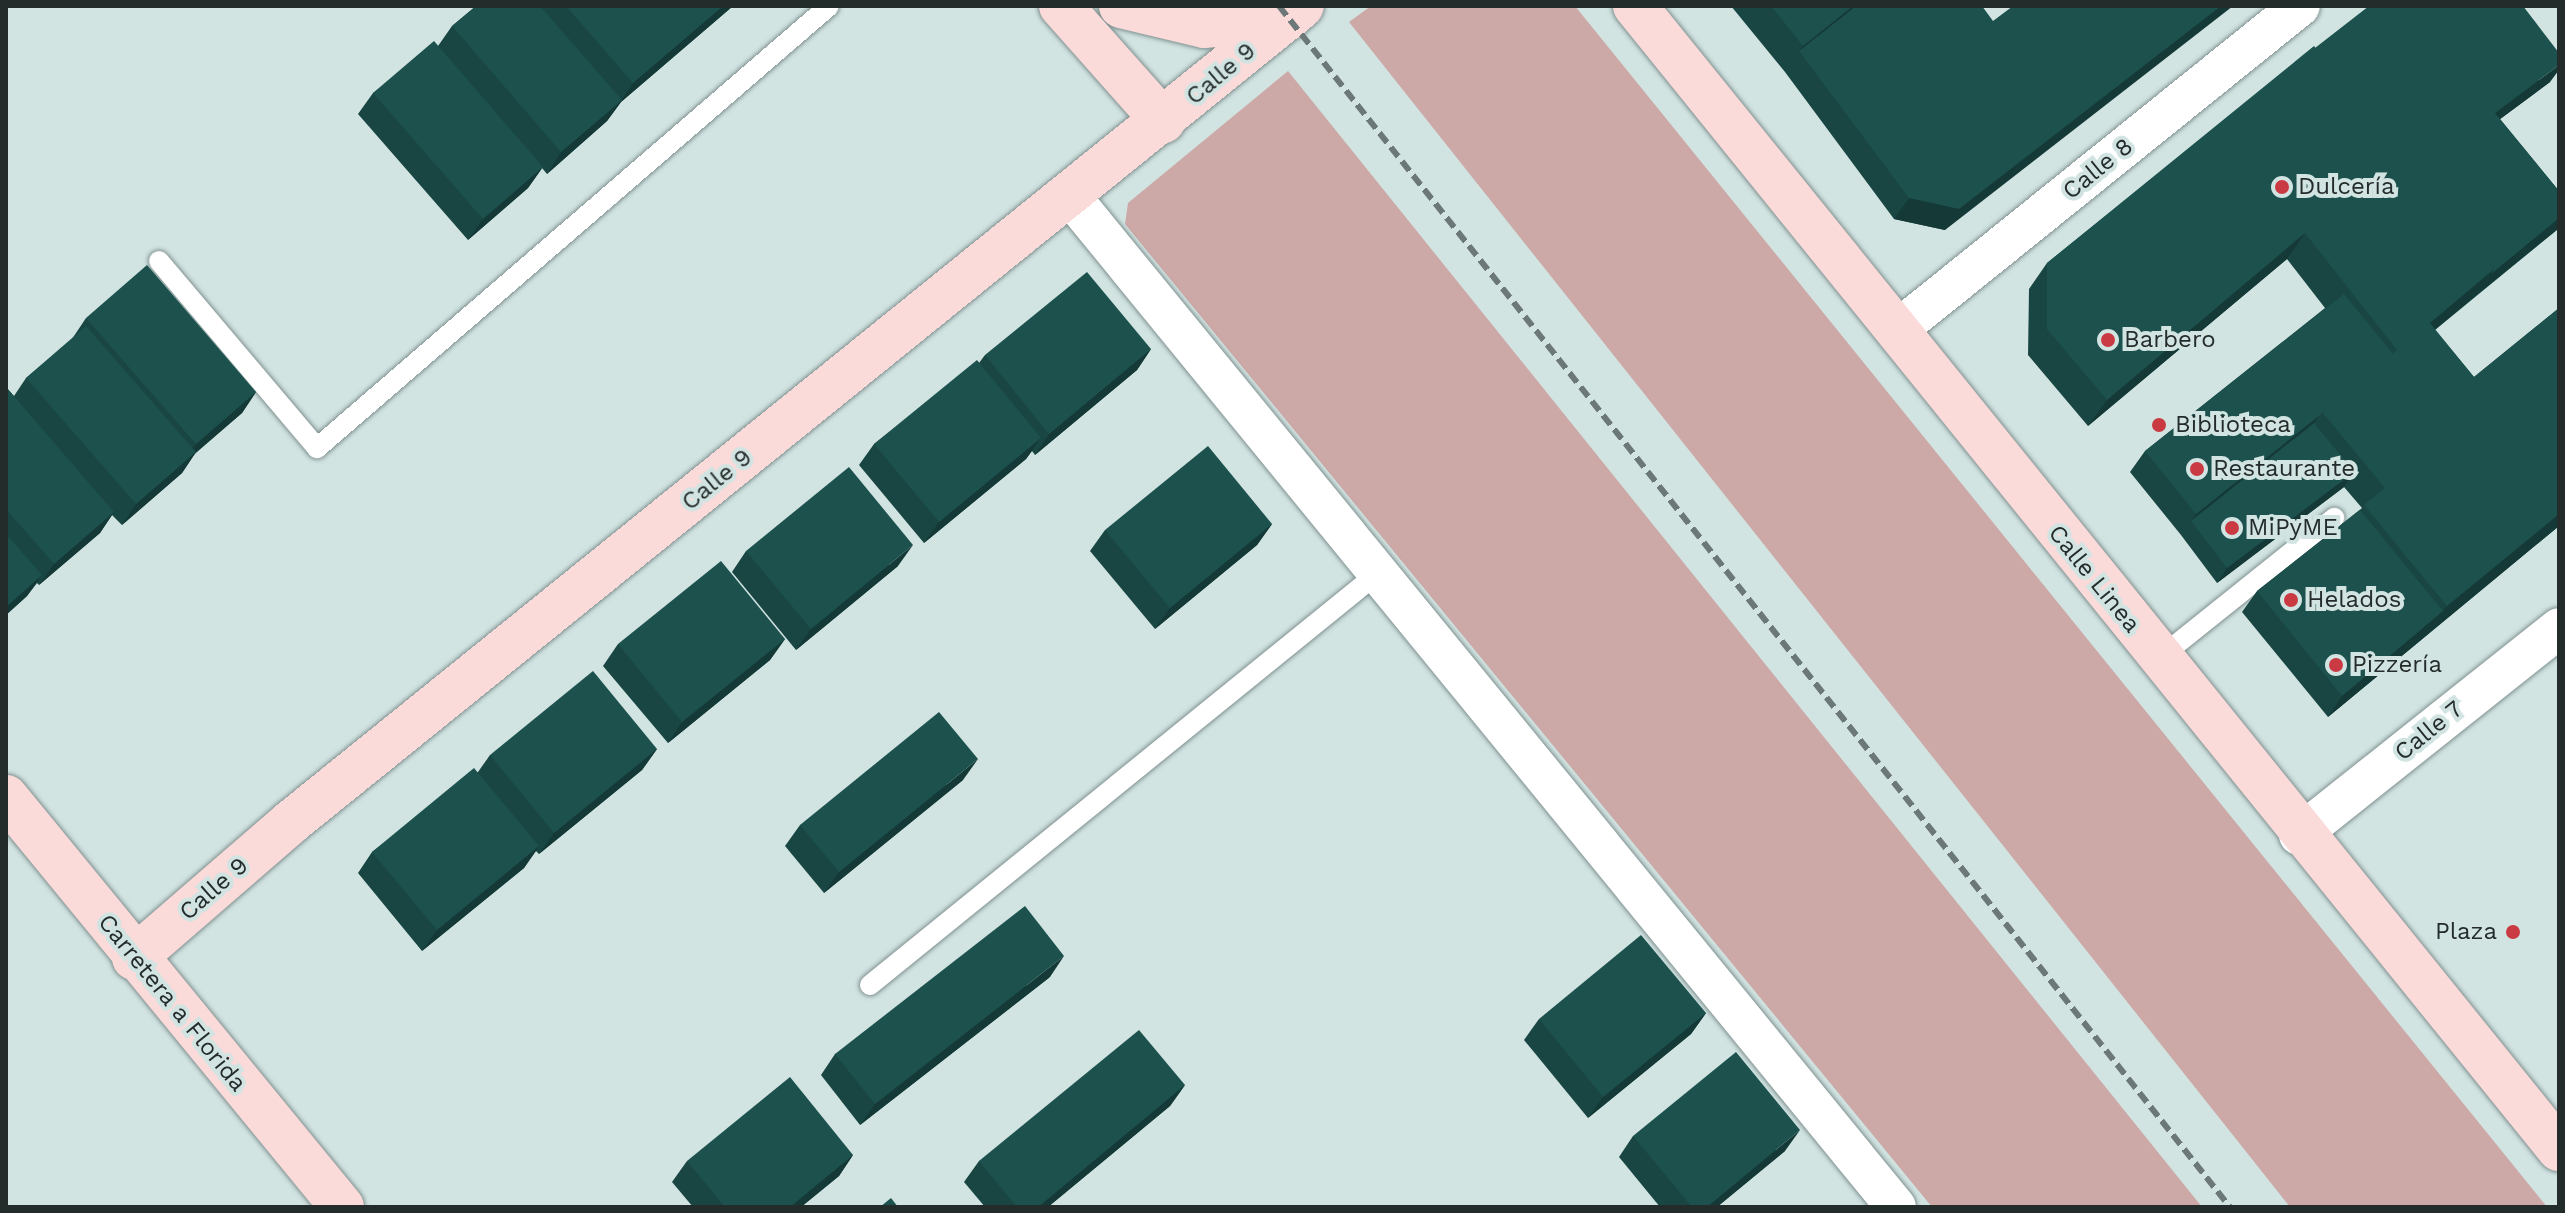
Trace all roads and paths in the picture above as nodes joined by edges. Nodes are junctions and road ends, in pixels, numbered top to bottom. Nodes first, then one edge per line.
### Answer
1 (829, 6) edge
2 (1061, 6) edge
3 (1121, 6) edge
4 (1635, 6) edge
5 (2300, 6) edge
6 (1295, 12) edge
7 (1163, 121) junction
8 (1071, 197) junction
9 (159, 261) dead end
10 (1896, 331) junction
11 (2334, 518) dead end
12 (1378, 573) junction
13 (2559, 628) edge
14 (2158, 659) junction
15 (6, 797) edge
16 (2299, 835) junction
17 (134, 958) junction
18 (870, 985) dead end
19 (2559, 1149) edge
20 (342, 1207) edge
21 (1896, 1207) edge

1 - 9 lane
2 - 7 main road
3 - 6 main road
4 - 10 main road, Calle Linea
5 - 10 street, Calle 8
6 - 7 main road, Calle 9
7 - 8 main road, Calle 9
8 - 12 street
8 - 17 main road, Calle 9
10 - 14 main road, Calle Linea
11 - 14 lane
12 - 18 lane
12 - 21 street
13 - 16 street, Calle 7
14 - 16 main road, Calle Linea
15 - 17 main road, Carretera a Florida
16 - 19 main road, Calle Linea
17 - 20 main road, Carretera a Florida

